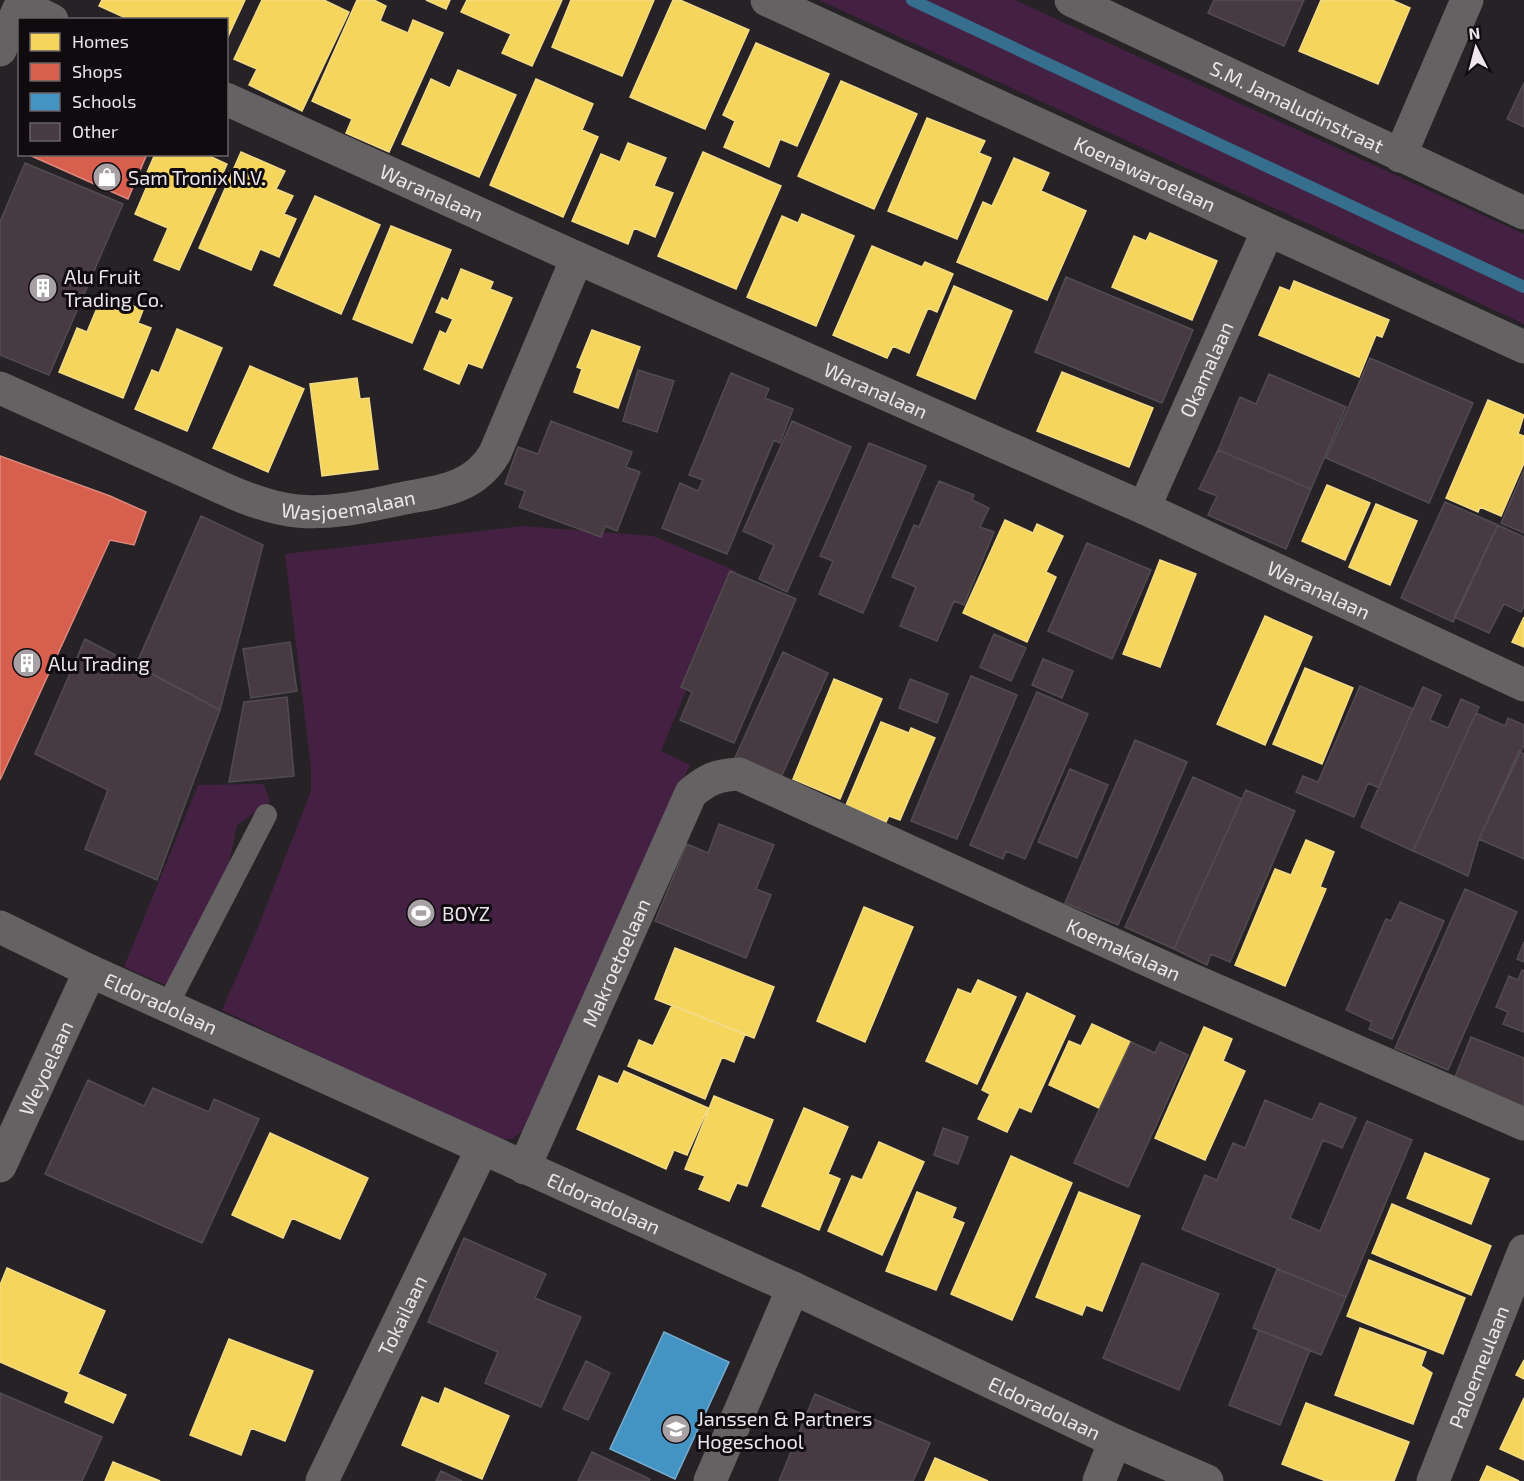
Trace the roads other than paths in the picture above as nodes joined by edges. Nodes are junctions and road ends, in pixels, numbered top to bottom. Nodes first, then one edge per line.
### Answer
1 (767, 0) edge
2 (1071, 0) edge
3 (1467, 0) edge
4 (22, 3) edge
5 (48, 18) edge
6 (0, 50) edge
7 (228, 100) edge
8 (1400, 156) junction
9 (1524, 213) edge
10 (1268, 230) junction
11 (577, 258) junction
12 (1524, 347) edge
13 (0, 388) edge
14 (1144, 508) junction
15 (1524, 686) edge
16 (724, 775) joint
17 (266, 815) dead end
18 (0, 927) edge
19 (90, 971) junction
20 (167, 1006) junction
21 (1524, 1124) edge
22 (482, 1149) junction
23 (0, 1166) edge
24 (524, 1168) junction
25 (1524, 1251) edge
26 (793, 1288) junction
27 (1115, 1441) junction
28 (322, 1481) edge
29 (710, 1481) edge
30 (1099, 1481) edge
31 (1207, 1481) edge
32 (1433, 1481) edge

1 - 10 street, Koenawaroelaan
2 - 8 street, S.M. Jamaludinstraat
3 - 8 street
4 - 5 street
4 - 6 street
7 - 11 street, Waranalaan
8 - 9 street, S.M. Jamaludinstraat
10 - 12 street, Koenawaroelaan
10 - 14 street, Okamalaan
11 - 13 street, Wasjoemalaan
11 - 14 street, Waranalaan
14 - 15 street, Waranalaan
16 - 21 street, Koemakalaan
16 - 24 street, Makroetoelaan
17 - 20 lane
18 - 19 street, Eldoradolaan
19 - 20 street, Eldoradolaan
19 - 23 street, Weyoelaan
20 - 22 street, Eldoradolaan
22 - 24 street, Eldoradolaan
22 - 28 street, Tokailaan
24 - 26 street, Eldoradolaan
25 - 32 street, Paloemeulaan
26 - 27 street, Eldoradolaan
26 - 29 street
27 - 30 street
27 - 31 street, Eldoradolaan

